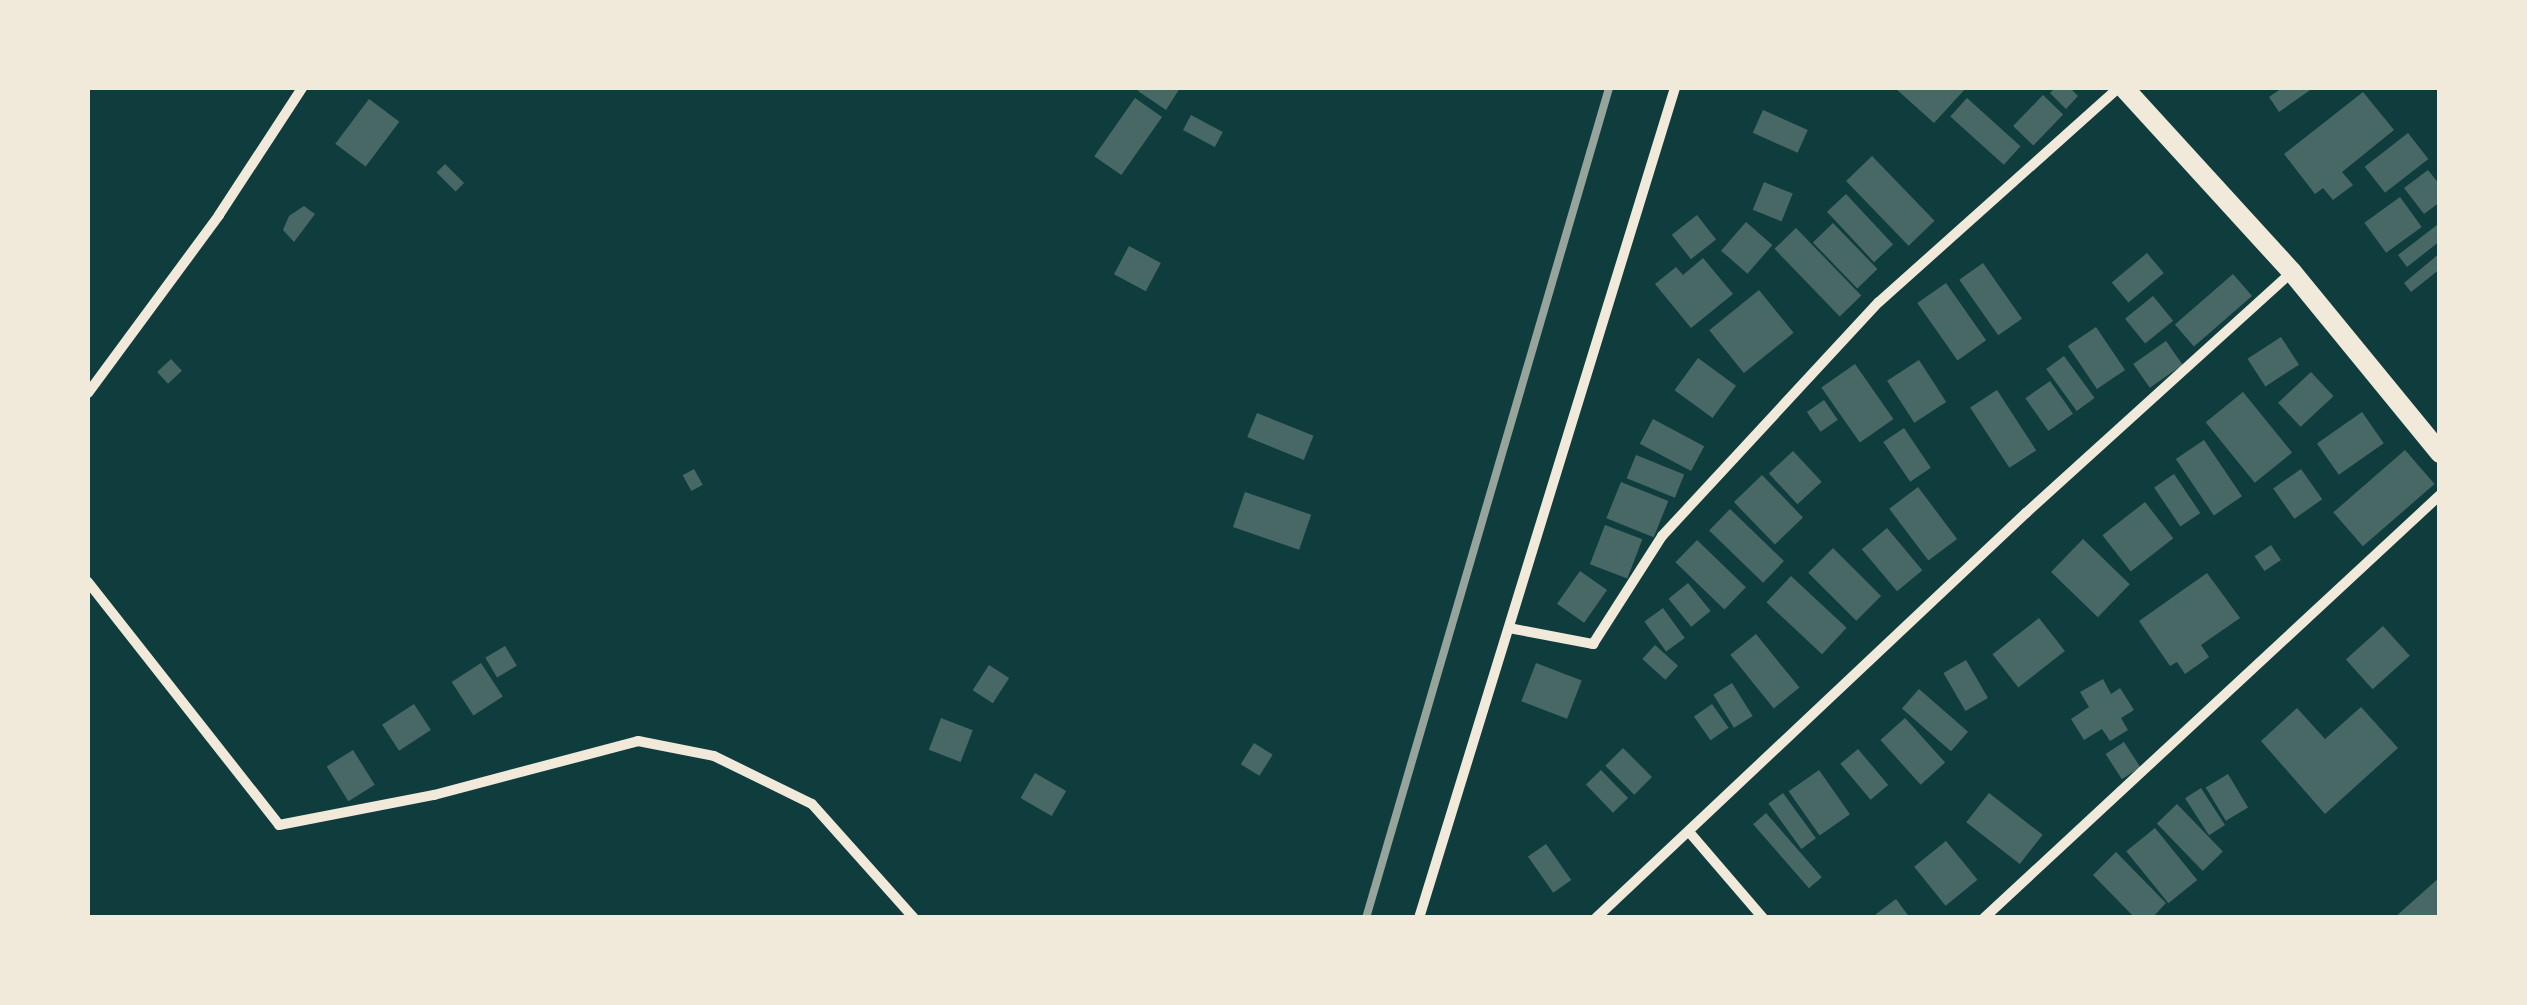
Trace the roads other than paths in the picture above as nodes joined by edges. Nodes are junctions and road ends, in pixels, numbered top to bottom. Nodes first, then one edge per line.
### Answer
1 (302, 88) edge
2 (1674, 88) edge
3 (2121, 88) edge
4 (2292, 272) junction
5 (88, 393) edge
6 (2440, 453) edge
7 (2440, 495) edge
8 (88, 582) edge
9 (1509, 628) junction
10 (1690, 832) junction
11 (914, 918) edge
12 (1420, 918) edge
13 (1596, 918) edge
14 (1763, 918) edge
15 (1984, 918) edge

1 - 5 street
2 - 9 street
3 - 4 main road
3 - 9 street
4 - 6 main road
4 - 10 street
7 - 15 street
8 - 11 street
9 - 12 street
10 - 13 street
10 - 14 street

